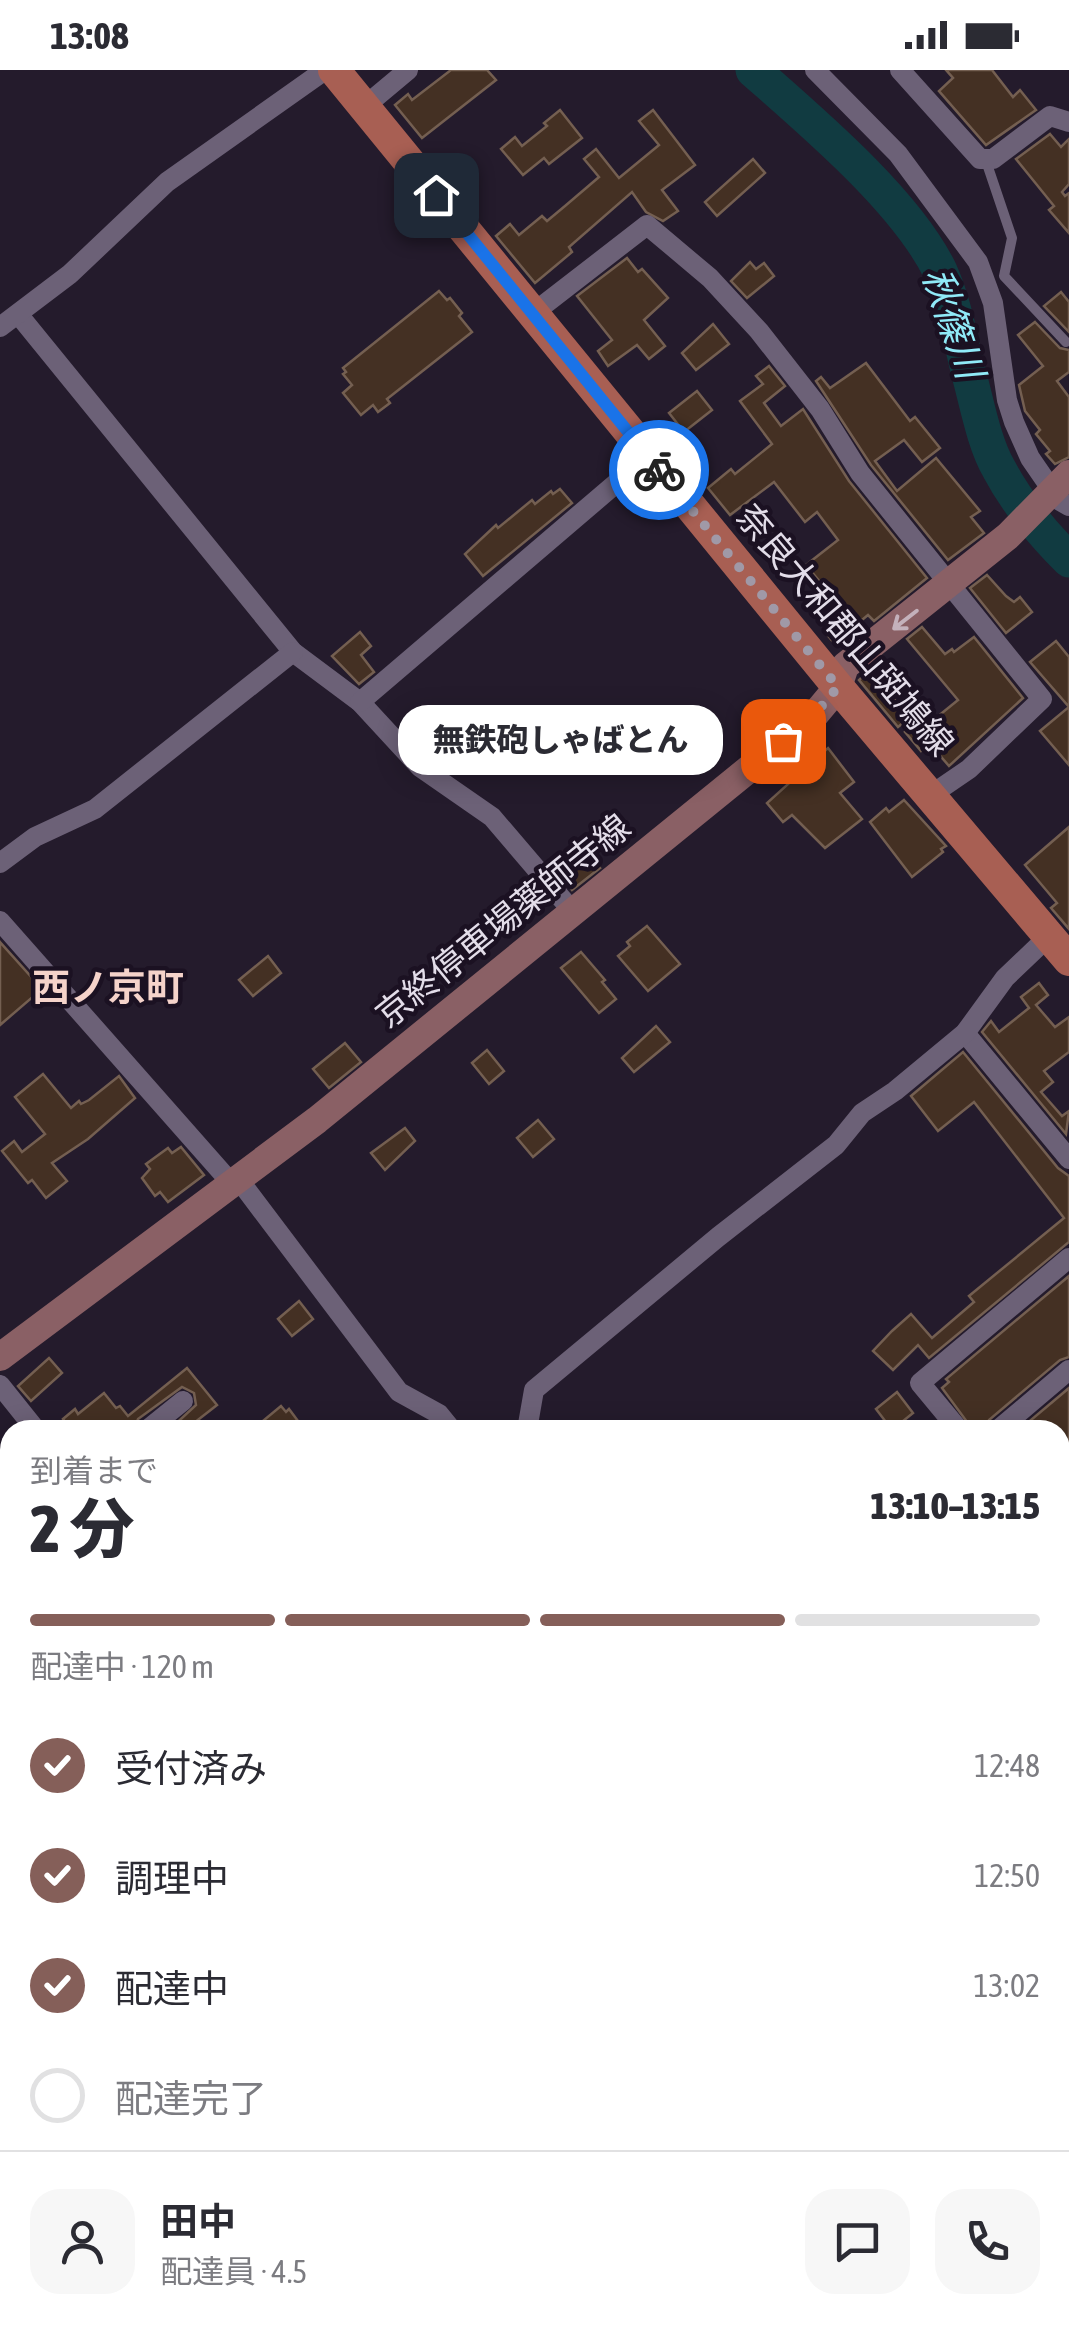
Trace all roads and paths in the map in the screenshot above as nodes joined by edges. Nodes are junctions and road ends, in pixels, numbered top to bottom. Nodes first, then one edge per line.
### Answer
1 (325, 70) edge
2 (334, 70) edge
3 (408, 70) edge
4 (815, 70) edge
5 (900, 70) edge
6 (365, 106) junction
7 (1069, 122) edge
8 (986, 160) junction
9 (1004, 276) junction
10 (993, 303) junction
11 (18, 314) junction
12 (532, 314) junction
13 (0, 328) edge
14 (1066, 342) dead end
15 (648, 456) junction
16 (1069, 474) edge
17 (1059, 500) edge
18 (949, 586) junction
19 (293, 652) junction
20 (838, 687) junction
21 (360, 702) junction
22 (932, 796) junction
23 (0, 863) edge
24 (574, 913) junction
25 (0, 921) edge
26 (1059, 948) edge
27 (966, 1033) junction
28 (1069, 1159) edge
29 (236, 1182) junction
30 (1069, 1258) edge
31 (0, 1357) edge
32 (1069, 1370) edge
33 (2, 1394) edge
34 (183, 1401) dead end
35 (27, 1420) edge
36 (159, 1420) edge
37 (444, 1420) edge
38 (529, 1420) edge
39 (951, 1420) edge
40 (1010, 1420) edge

1 - 11 street
2 - 6 main road, 奈良大和郡山斑鳩線
3 - 6 street
4 - 10 street
5 - 8 street
6 - 12 main road, 奈良大和郡山斑鳩線
7 - 8 street
8 - 9 lane
9 - 10 lane
9 - 14 lane
10 - 17 street
11 - 13 street
11 - 19 street
12 - 15 main road, 奈良大和郡山斑鳩線
12 - 18 street
15 - 20 main road, 奈良大和郡山斑鳩線
15 - 21 street
16 - 17 main road, 京終停車場薬師寺線
17 - 18 main road, 京終停車場薬師寺線
18 -> 20 main road, 京終停車場薬師寺線
18 - 22 street
19 - 21 street
19 - 23 street
20 - 22 main road, 奈良大和郡山斑鳩線
20 - 24 main road, 京終停車場薬師寺線
21 - 24 street
22 - 26 main road, 奈良大和郡山斑鳩線
24 - 29 main road, 京終停車場薬師寺線
25 - 29 street
26 - 27 street
27 - 28 street
27 - 38 street
29 - 31 main road, 京終停車場薬師寺線
29 - 37 street
30 - 39 street
32 - 40 street
33 - 35 street
34 - 36 street

